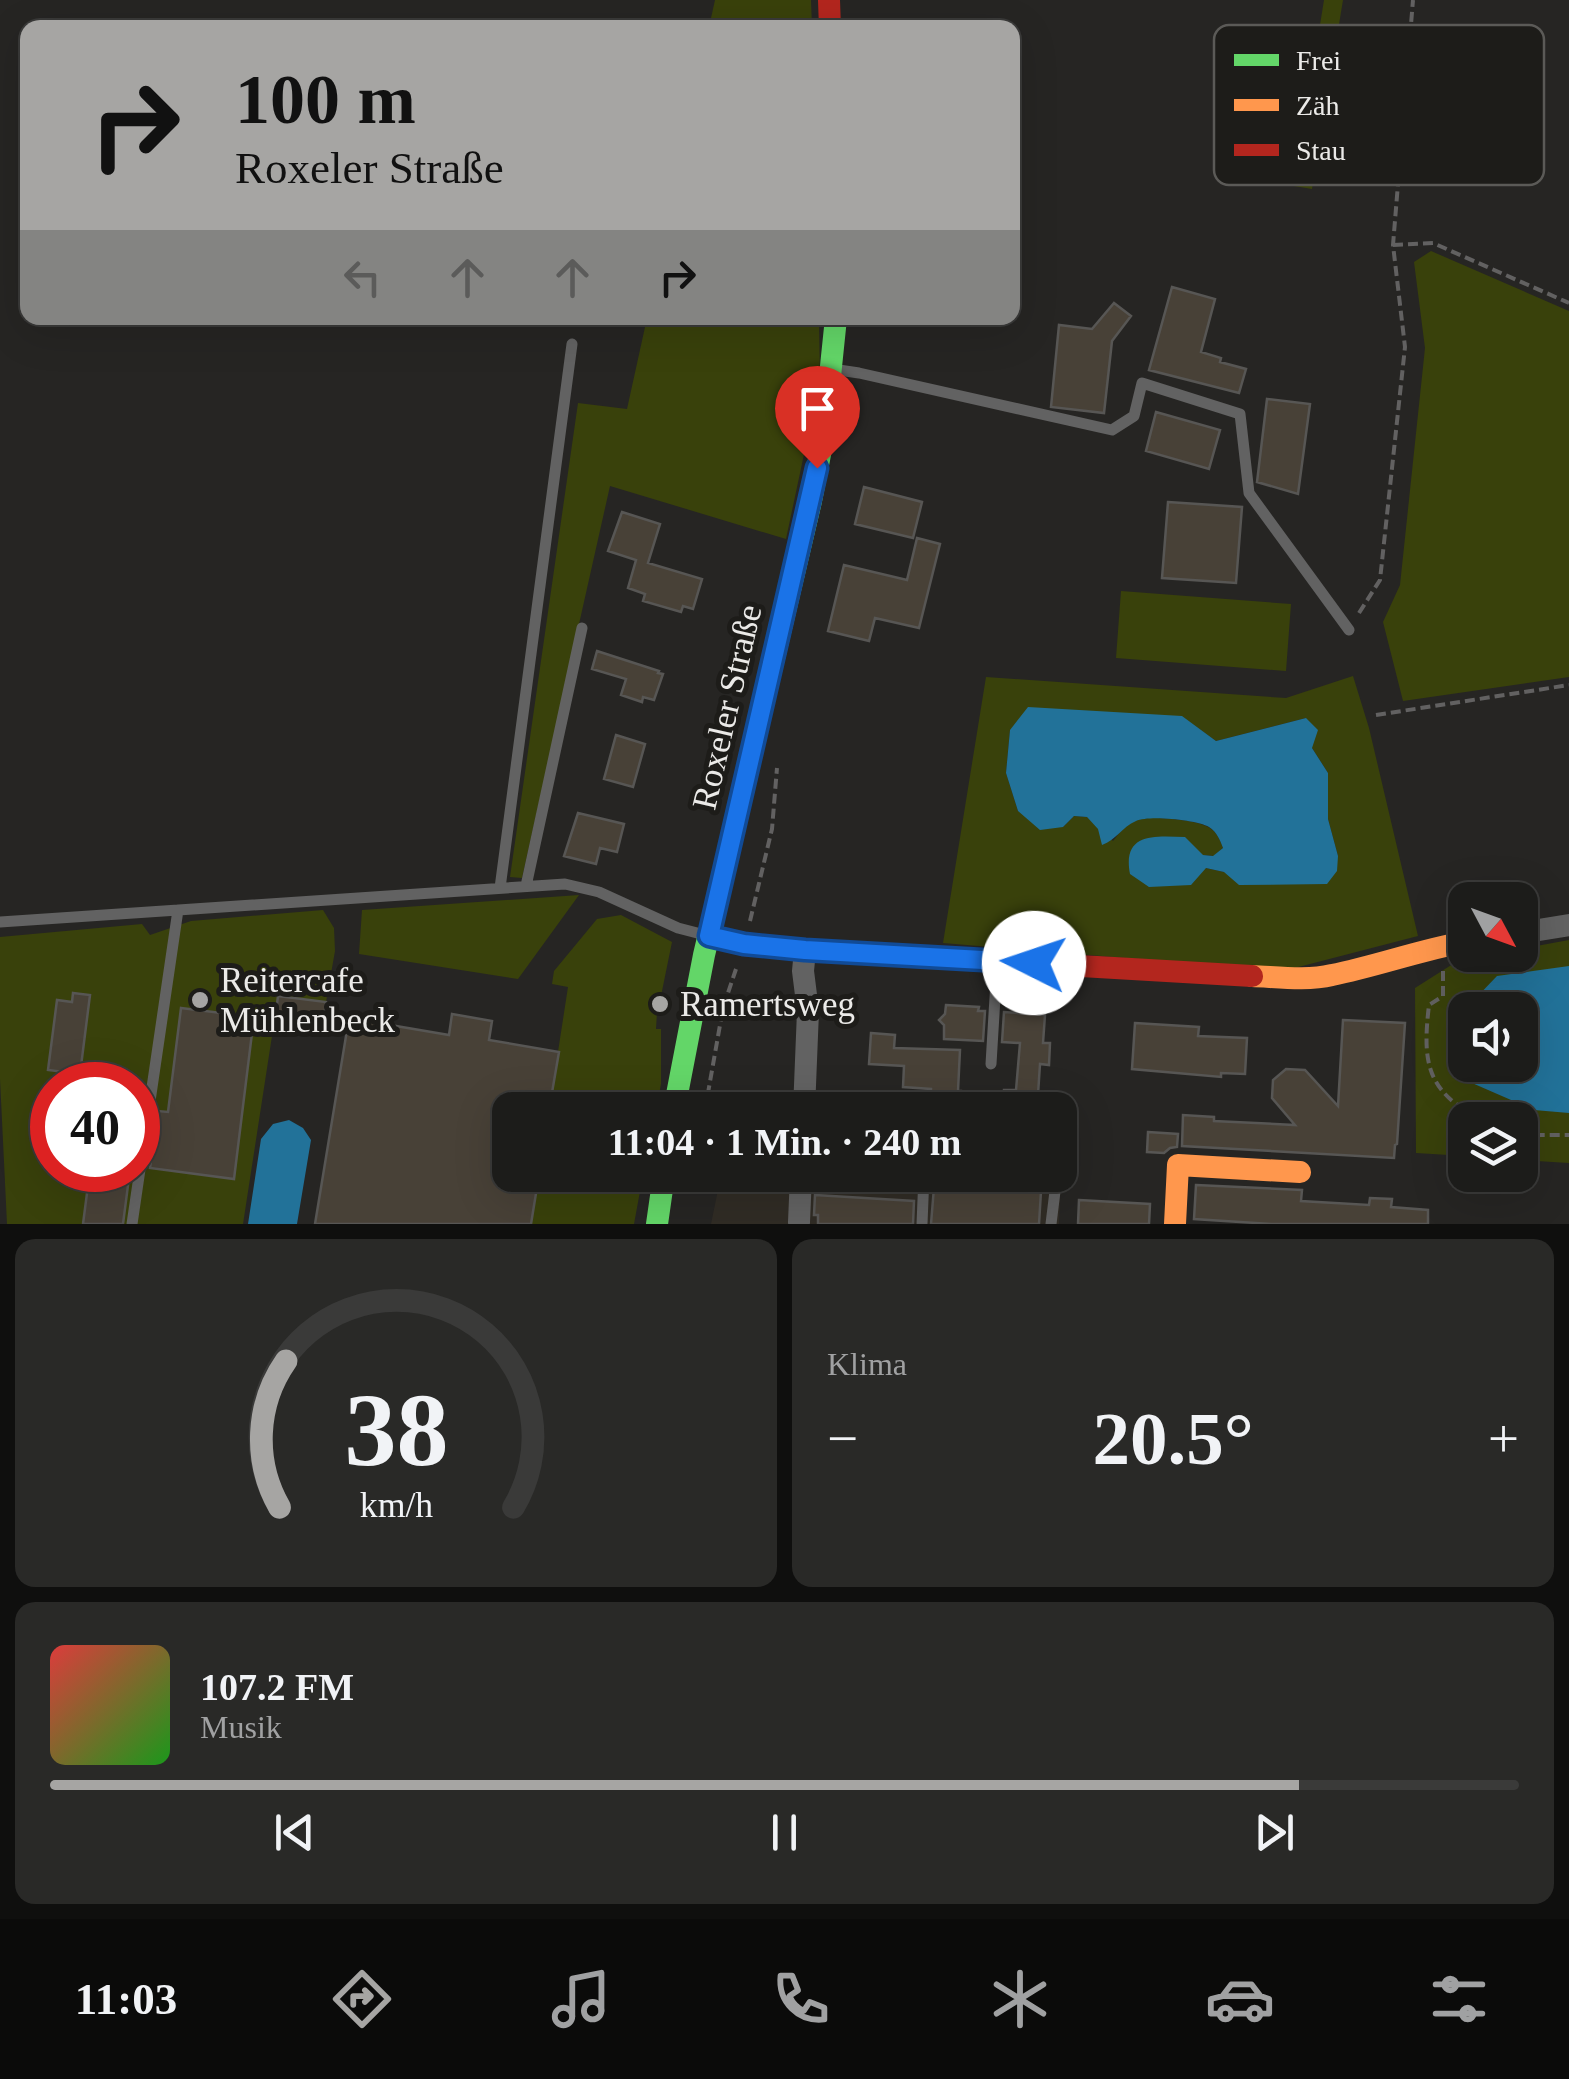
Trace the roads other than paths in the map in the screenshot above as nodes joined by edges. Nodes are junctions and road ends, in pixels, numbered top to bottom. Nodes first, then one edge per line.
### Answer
1 (835, 325) edge
2 (572, 344) dead end
3 (832, 368) junction
4 (582, 628) dead end
5 (1349, 630) road end
6 (526, 886) junction
7 (500, 888) junction
8 (178, 910) junction
9 (0, 922) edge
10 (1569, 925) edge
11 (1538, 931) edge
12 (709, 936) junction
13 (1448, 945) edge
14 (805, 950) junction
15 (998, 960) junction
16 (992, 1064) dead end
17 (678, 1092) edge
18 (805, 1092) edge
19 (1300, 1172) dead end
20 (662, 1192) edge
21 (800, 1192) edge
22 (923, 1192) edge
23 (1055, 1192) edge
24 (799, 1223) edge
25 (132, 1224) edge
26 (657, 1224) edge
27 (922, 1224) edge
28 (1051, 1224) edge
29 (1175, 1224) edge

1 - 3 street, Roxeler Straße
2 - 7 lane
3 - 5 lane
3 - 12 street, Roxeler Straße
4 - 6 lane
6 - 7 lane
6 - 12 lane
7 - 8 lane
8 - 9 lane
8 - 25 lane
10 - 11 street
12 - 14 street
12 - 17 street, Roxeler Straße
13 - 15 street
14 - 15 street
14 - 18 street
15 - 16 lane
19 - 29 street
20 - 26 street
21 - 24 street
22 - 27 lane
23 - 28 lane

